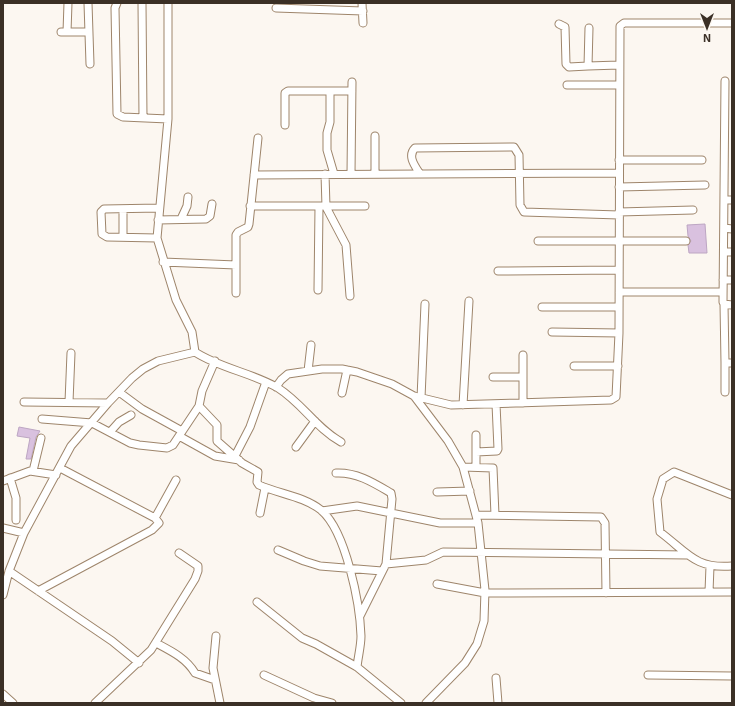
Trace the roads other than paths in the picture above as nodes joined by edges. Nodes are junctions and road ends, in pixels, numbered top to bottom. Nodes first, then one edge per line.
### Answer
1 (68, 3) edge
2 (88, 3) edge
3 (117, 3) edge
4 (142, 3) edge
5 (168, 3) edge
6 (362, 3) edge
7 (276, 8) dead end
8 (363, 11) junction
9 (363, 23) dead end
10 (732, 23) edge
11 (559, 24) dead end
12 (589, 28) dead end
13 (89, 32) junction
14 (90, 64) dead end
15 (619, 65) junction
16 (588, 66) junction
17 (352, 82) dead end
18 (567, 85) dead end
19 (619, 85) junction
20 (727, 86) edge
21 (330, 91) junction
22 (352, 91) junction
23 (729, 107) edge
24 (143, 118) junction
25 (168, 119) junction
26 (285, 125) dead end
27 (728, 129) edge
28 (375, 136) dead end
29 (258, 138) dead end
30 (728, 152) edge
31 (619, 160) junction
32 (702, 160) dead end
33 (519, 173) junction
34 (619, 173) junction
35 (325, 174) junction
36 (334, 174) junction
37 (351, 174) junction
38 (375, 174) junction
39 (420, 174) junction
40 (254, 175) junction
41 (724, 175) junction
42 (732, 176) edge
43 (705, 185) dead end
44 (619, 186) junction
45 (188, 197) dead end
46 (724, 200) junction
47 (732, 200) edge
48 (212, 204) dead end
49 (250, 206) junction
50 (365, 206) dead end
51 (322, 207) junction
52 (159, 208) junction
53 (123, 209) junction
54 (693, 210) dead end
55 (619, 213) junction
56 (181, 219) junction
57 (158, 220) junction
58 (724, 228) junction
59 (732, 228) edge
60 (123, 237) junction
61 (157, 238) junction
62 (538, 241) dead end
63 (619, 241) junction
64 (686, 241) dead end
65 (724, 252) junction
66 (732, 252) edge
67 (163, 262) junction
68 (236, 265) junction
69 (619, 270) junction
70 (498, 271) dead end
71 (723, 280) junction
72 (732, 280) edge
73 (318, 290) dead end
74 (619, 292) junction
75 (723, 292) junction
76 (236, 293) dead end
77 (350, 296) dead end
78 (469, 301) dead end
79 (425, 304) dead end
80 (728, 304) edge
81 (542, 307) dead end
82 (619, 307) junction
83 (552, 332) dead end
84 (619, 333) junction
85 (311, 345) dead end
86 (71, 352) dead end
87 (195, 352) junction
88 (523, 355) dead end
89 (215, 361) junction
90 (729, 363) edge
91 (574, 366) dead end
92 (618, 366) junction
93 (347, 370) junction
94 (308, 371) junction
95 (494, 377) dead end
96 (523, 377) junction
97 (266, 382) junction
98 (276, 387) junction
99 (119, 392) junction
100 (725, 392) dead end
101 (342, 393) dead end
102 (417, 397) junction
103 (24, 402) dead end
104 (68, 402) junction
105 (108, 403) junction
106 (523, 403) junction
107 (496, 404) junction
108 (463, 405) junction
109 (200, 406) junction
110 (131, 415) dead end
111 (42, 420) dead end
112 (315, 420) junction
113 (92, 423) junction
114 (110, 432) junction
115 (180, 434) junction
116 (476, 435) dead end
117 (41, 438) dead end
118 (341, 442) dead end
119 (296, 447) dead end
120 (476, 452) junction
121 (237, 458) junction
122 (463, 467) junction
123 (476, 467) junction
124 (33, 471) junction
125 (58, 472) junction
126 (336, 473) dead end
127 (6, 479) edge
128 (176, 480) dead end
129 (265, 488) junction
130 (470, 491) junction
131 (437, 492) dead end
132 (732, 495) edge
133 (322, 511) junction
134 (260, 513) dead end
135 (390, 513) junction
136 (495, 515) junction
137 (155, 518) junction
138 (478, 519) junction
139 (16, 520) dead end
140 (3, 528) edge
141 (24, 533) junction
142 (278, 550) dead end
143 (480, 551) junction
144 (179, 553) dead end
145 (606, 555) junction
146 (688, 555) junction
147 (386, 564) junction
148 (710, 566) junction
149 (732, 566) edge
150 (350, 568) junction
151 (9, 570) junction
152 (382, 571) junction
153 (437, 584) dead end
154 (38, 591) junction
155 (606, 592) junction
156 (709, 592) junction
157 (732, 592) edge
158 (485, 593) junction
159 (3, 595) edge
160 (257, 602) dead end
161 (360, 616) junction
162 (216, 636) dead end
163 (156, 643) junction
164 (139, 663) junction
165 (356, 667) junction
166 (648, 674) dead end
167 (264, 675) dead end
168 (732, 676) edge
169 (496, 678) dead end
170 (215, 680) junction
171 (3, 694) edge
172 (13, 703) edge
173 (95, 703) edge
174 (220, 703) edge
175 (332, 703) edge
176 (401, 703) edge
177 (426, 703) edge
178 (498, 703) edge

1 - 13 street
2 - 13 street
3 - 24 street
4 - 24 street
5 - 25 street
6 - 8 street
7 - 8 street
8 - 9 street
10 - 15 street
11 - 16 street
12 - 16 street
13 - 14 street
15 - 16 street
15 - 19 street
17 - 22 street
18 - 19 street
19 - 31 street
20 - 23 street
21 - 22 street
21 - 26 street
21 - 36 street
22 - 37 street
23 - 27 street
24 - 25 street
25 - 52 street
27 - 30 street
28 - 38 street
29 - 40 street
30 - 41 street
31 - 32 street
31 - 34 street
33 - 34 street
33 - 39 street
33 - 39 street
33 - 55 street
34 - 44 street
35 - 36 street
35 - 40 street
35 - 51 street
36 - 37 street
37 - 38 street
38 - 39 street
40 - 49 street
41 - 42 street
41 - 46 street
43 - 44 street
44 - 55 street
45 - 56 street
46 - 47 street
46 - 58 street
48 - 56 street
49 - 51 street
49 - 68 street
50 - 51 street
51 - 73 street
51 - 77 street
52 - 53 street
52 - 57 street
53 - 60 street
53 - 60 street
54 - 55 street
55 - 63 street
56 - 57 street
57 - 61 street
58 - 59 street
58 - 65 street
60 - 61 street
61 - 67 street
62 - 63 street
63 - 64 street
63 - 69 street
65 - 66 street
65 - 71 street
67 - 68 street
67 - 87 street
68 - 76 street
69 - 70 street
69 - 74 street
71 - 72 street
71 - 75 street
74 - 75 street
74 - 82 street
75 - 80 street
78 - 108 street
79 - 102 street
80 - 90 street
81 - 82 street
82 - 84 street
83 - 84 street
84 - 92 street
85 - 94 street
86 - 104 street
87 - 89 street
87 - 99 street
88 - 96 street
89 - 97 street
89 - 109 street
90 - 100 street
91 - 92 street
92 - 106 street
93 - 94 street
93 - 101 street
93 - 102 street
94 - 98 street
95 - 96 street
96 - 106 street
97 - 98 street
97 - 121 street
98 - 112 street
99 - 105 street
99 - 115 street
102 - 108 street
102 - 122 street
103 - 104 street
104 - 105 street
105 - 113 street
106 - 107 street
107 - 108 street
107 - 120 street
109 - 115 street
109 - 121 street
110 - 114 street
111 - 113 street
112 - 118 street
112 - 119 street
113 - 114 street
113 - 125 street
114 - 115 street
115 - 121 street
116 - 120 street
117 - 124 street
120 - 123 street
121 - 129 street
122 - 123 street
122 - 130 street
123 - 136 street
124 - 125 street
124 - 127 street
125 - 137 street
125 - 141 street
126 - 135 street
127 - 139 street
128 - 137 street
129 - 133 street
129 - 134 street
130 - 131 street
130 - 138 street
132 - 146 street
133 - 135 street
133 - 150 street
135 - 138 street
135 - 147 street
136 - 138 street
136 - 145 street
137 - 154 street
138 - 143 street
140 - 141 street
141 - 151 street
142 - 150 street
143 - 145 street
143 - 147 street
143 - 158 street
144 - 163 street
145 - 146 street
145 - 155 street
146 - 148 street
147 - 152 street
148 - 149 street
148 - 156 street
150 - 152 street
150 - 161 street
151 - 154 street
151 - 159 street
152 - 161 street
153 - 158 street
154 - 164 street
155 - 156 street
155 - 158 street
156 - 157 street
158 - 177 street
160 - 165 street
161 - 165 street
162 - 170 street
163 - 164 street
163 - 170 street
164 - 173 street
165 - 176 street
166 - 168 street
167 - 175 street
169 - 178 street
170 - 174 street
171 - 172 street

